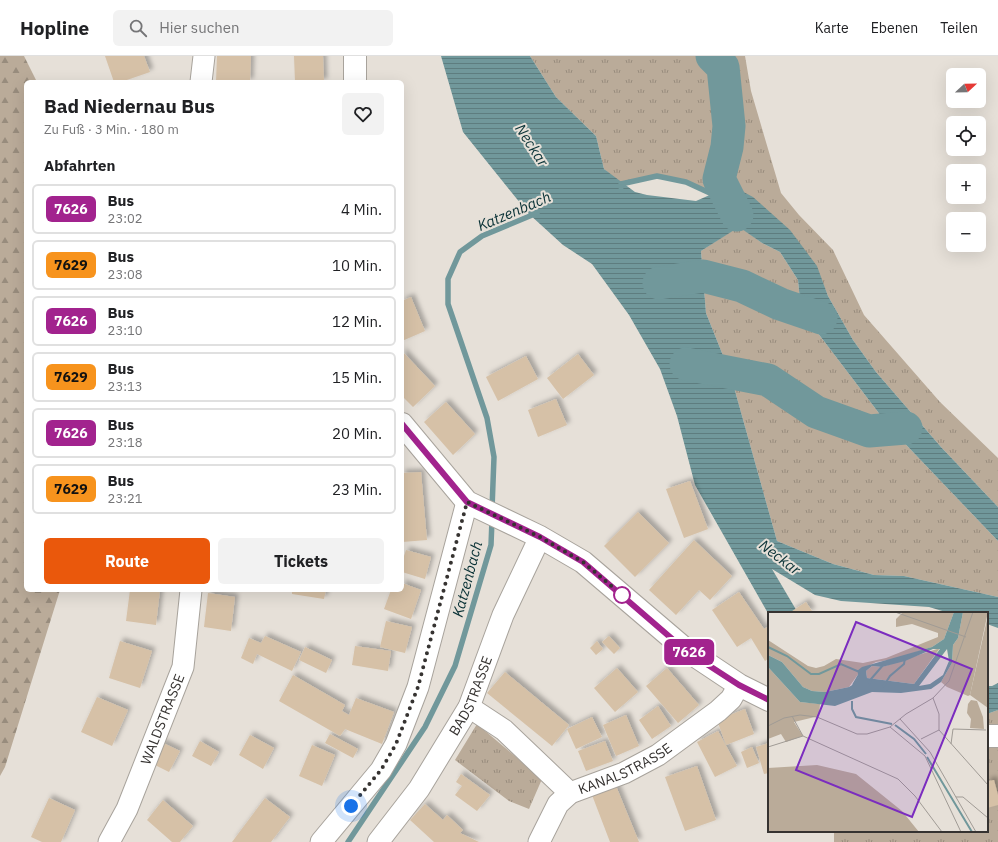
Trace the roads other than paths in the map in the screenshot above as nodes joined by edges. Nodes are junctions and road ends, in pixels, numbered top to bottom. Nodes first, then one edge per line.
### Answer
1 (204, 56) edge
2 (354, 56) edge
3 (201, 80) edge
4 (355, 80) edge
5 (404, 426) edge
6 (475, 506) junction
7 (532, 534) junction
8 (191, 592) edge
9 (739, 685) junction
10 (768, 700) edge
11 (469, 707) junction
12 (570, 793) junction
13 (109, 842) edge
14 (322, 842) edge
15 (378, 842) edge
16 (539, 842) edge

1 - 3 street
2 - 4 main road
5 - 6 main road
6 - 7 main road
6 - 14 street
7 - 9 main road
7 - 11 street, BADSTRASSE
8 - 13 street, WALDSTRASSE
9 - 10 main road
9 - 12 street, KANALSTRASSE
11 - 12 street, KANALSTRASSE
11 - 15 street, BADSTRASSE
12 - 16 street

